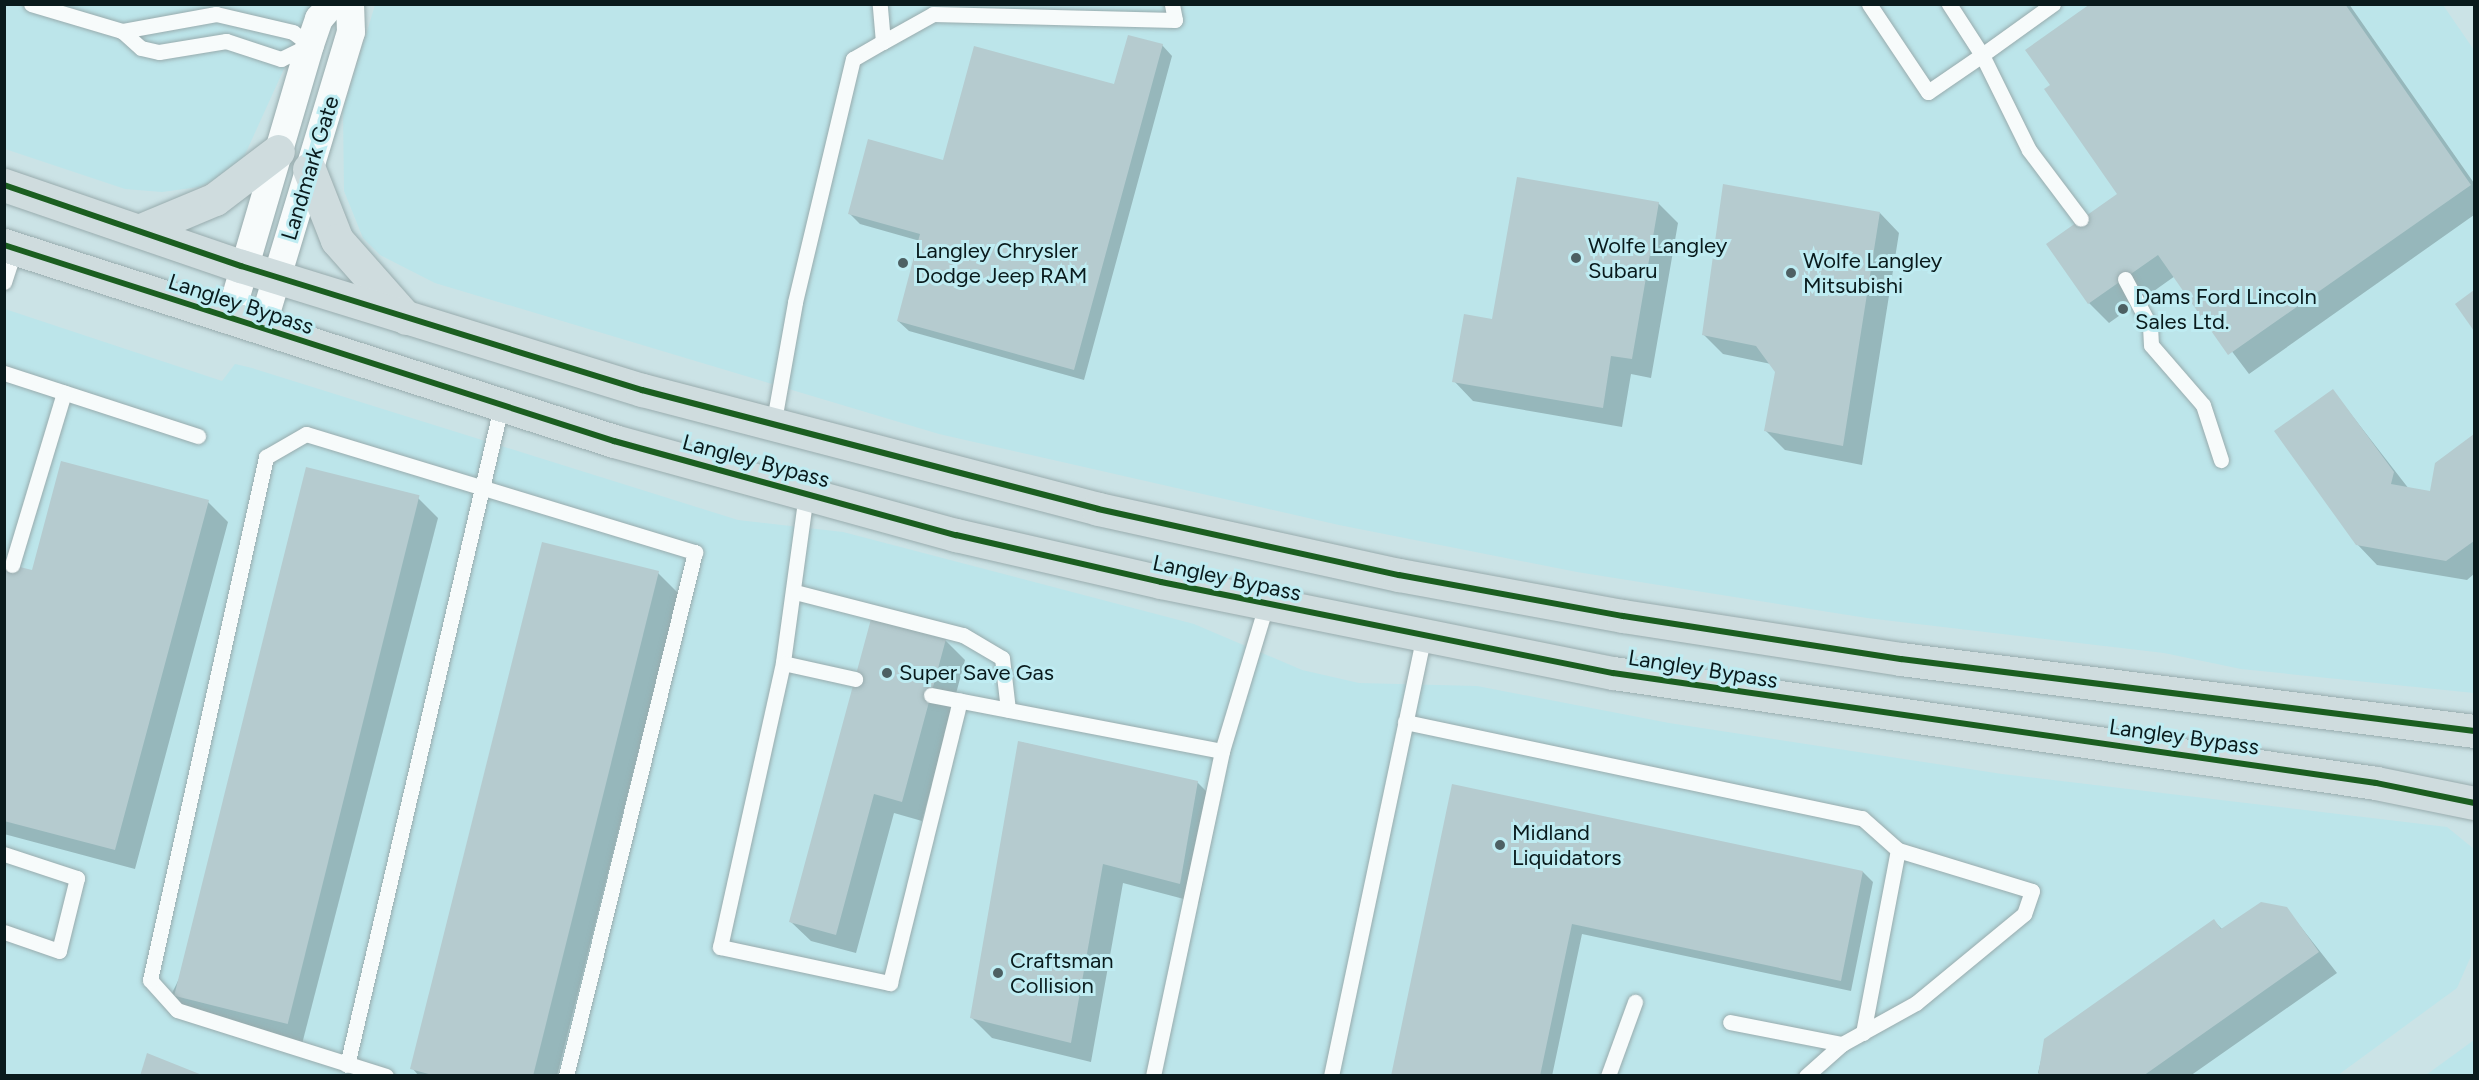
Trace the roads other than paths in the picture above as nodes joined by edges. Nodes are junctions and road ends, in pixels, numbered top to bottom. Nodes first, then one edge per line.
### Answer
1 (31, 4) edge
2 (332, 4) edge
3 (350, 4) edge
4 (880, 4) edge
5 (1172, 4) edge
6 (1869, 4) edge
7 (1949, 4) edge
8 (2053, 4) edge
9 (122, 31) junction
10 (884, 42) junction
11 (310, 45) junction
12 (1982, 55) junction
13 (278, 151) junction
14 (309, 169) junction
15 (4, 185) edge
16 (2081, 219) dead end
17 (141, 230) junction
18 (10, 247) edge
19 (241, 266) junction
20 (277, 278) junction
21 (2125, 279) dead end
22 (4, 282) edge
23 (407, 319) junction
24 (229, 320) junction
25 (261, 330) junction
26 (4, 373) edge
27 (64, 393) junction
28 (501, 407) junction
29 (773, 426) junction
30 (198, 436) dead end
31 (2220, 460) dead end
32 (482, 489) junction
33 (806, 494) junction
34 (12, 565) dead end
35 (795, 592) junction
36 (1266, 605) junction
37 (1423, 639) junction
38 (783, 663) junction
39 (855, 678) dead end
40 (931, 696) dead end
41 (960, 701) junction
42 (1008, 710) junction
43 (1405, 722) junction
44 (2475, 731) edge
45 (1222, 751) junction
46 (2475, 803) edge
47 (1898, 850) junction
48 (4, 854) edge
49 (4, 932) edge
50 (1635, 1002) dead end
51 (1730, 1022) dead end
52 (1863, 1033) junction
53 (1842, 1044) junction
54 (347, 1065) junction
55 (386, 1076) edge
56 (566, 1076) edge
57 (1153, 1076) edge
58 (1331, 1076) edge
59 (1608, 1076) edge
60 (1806, 1076) edge

1 - 9 lane
2 - 11 street, Landmark Gate
3 - 14 street, Landmark Gate
4 - 10 lane
5 - 10 lane
6 - 12 lane
7 - 12 lane
8 - 12 lane
9 - 11 lane
9 - 11 lane
10 - 29 lane
11 - 13 street, Landmark Gate
12 - 16 lane
13 - 17 highway
13 - 19 street, Landmark Gate
14 - 20 street, Landmark Gate
14 - 23 highway
15 - 17 highway, Langley Bypass
17 - 19 highway, Langley Bypass
18 - 22 lane
18 - 24 highway, Langley Bypass
19 - 20 highway, Langley Bypass
19 - 24 street, Landmark Gate
20 - 23 highway, Langley Bypass
20 - 25 street, Landmark Gate
21 - 31 lane
23 - 29 highway, Langley Bypass
24 - 25 highway, Langley Bypass
25 - 28 highway, Langley Bypass
26 - 27 lane
27 - 30 lane
27 - 34 lane
28 - 32 lane
28 - 33 highway, Langley Bypass
29 - 44 highway, Langley Bypass
32 - 54 lane
32 - 54 lane
32 - 56 lane
33 - 35 lane
33 - 36 highway, Langley Bypass
35 - 38 lane
35 - 42 lane
36 - 37 highway, Langley Bypass
36 - 45 lane
37 - 43 lane
37 - 46 highway, Langley Bypass
38 - 39 lane
38 - 41 lane
40 - 41 lane
41 - 42 lane
42 - 45 lane
43 - 47 lane
43 - 58 lane
45 - 57 lane
47 - 52 lane
47 - 52 lane
48 - 49 lane
50 - 59 lane
51 - 53 lane
52 - 53 lane
53 - 60 lane
54 - 55 lane

